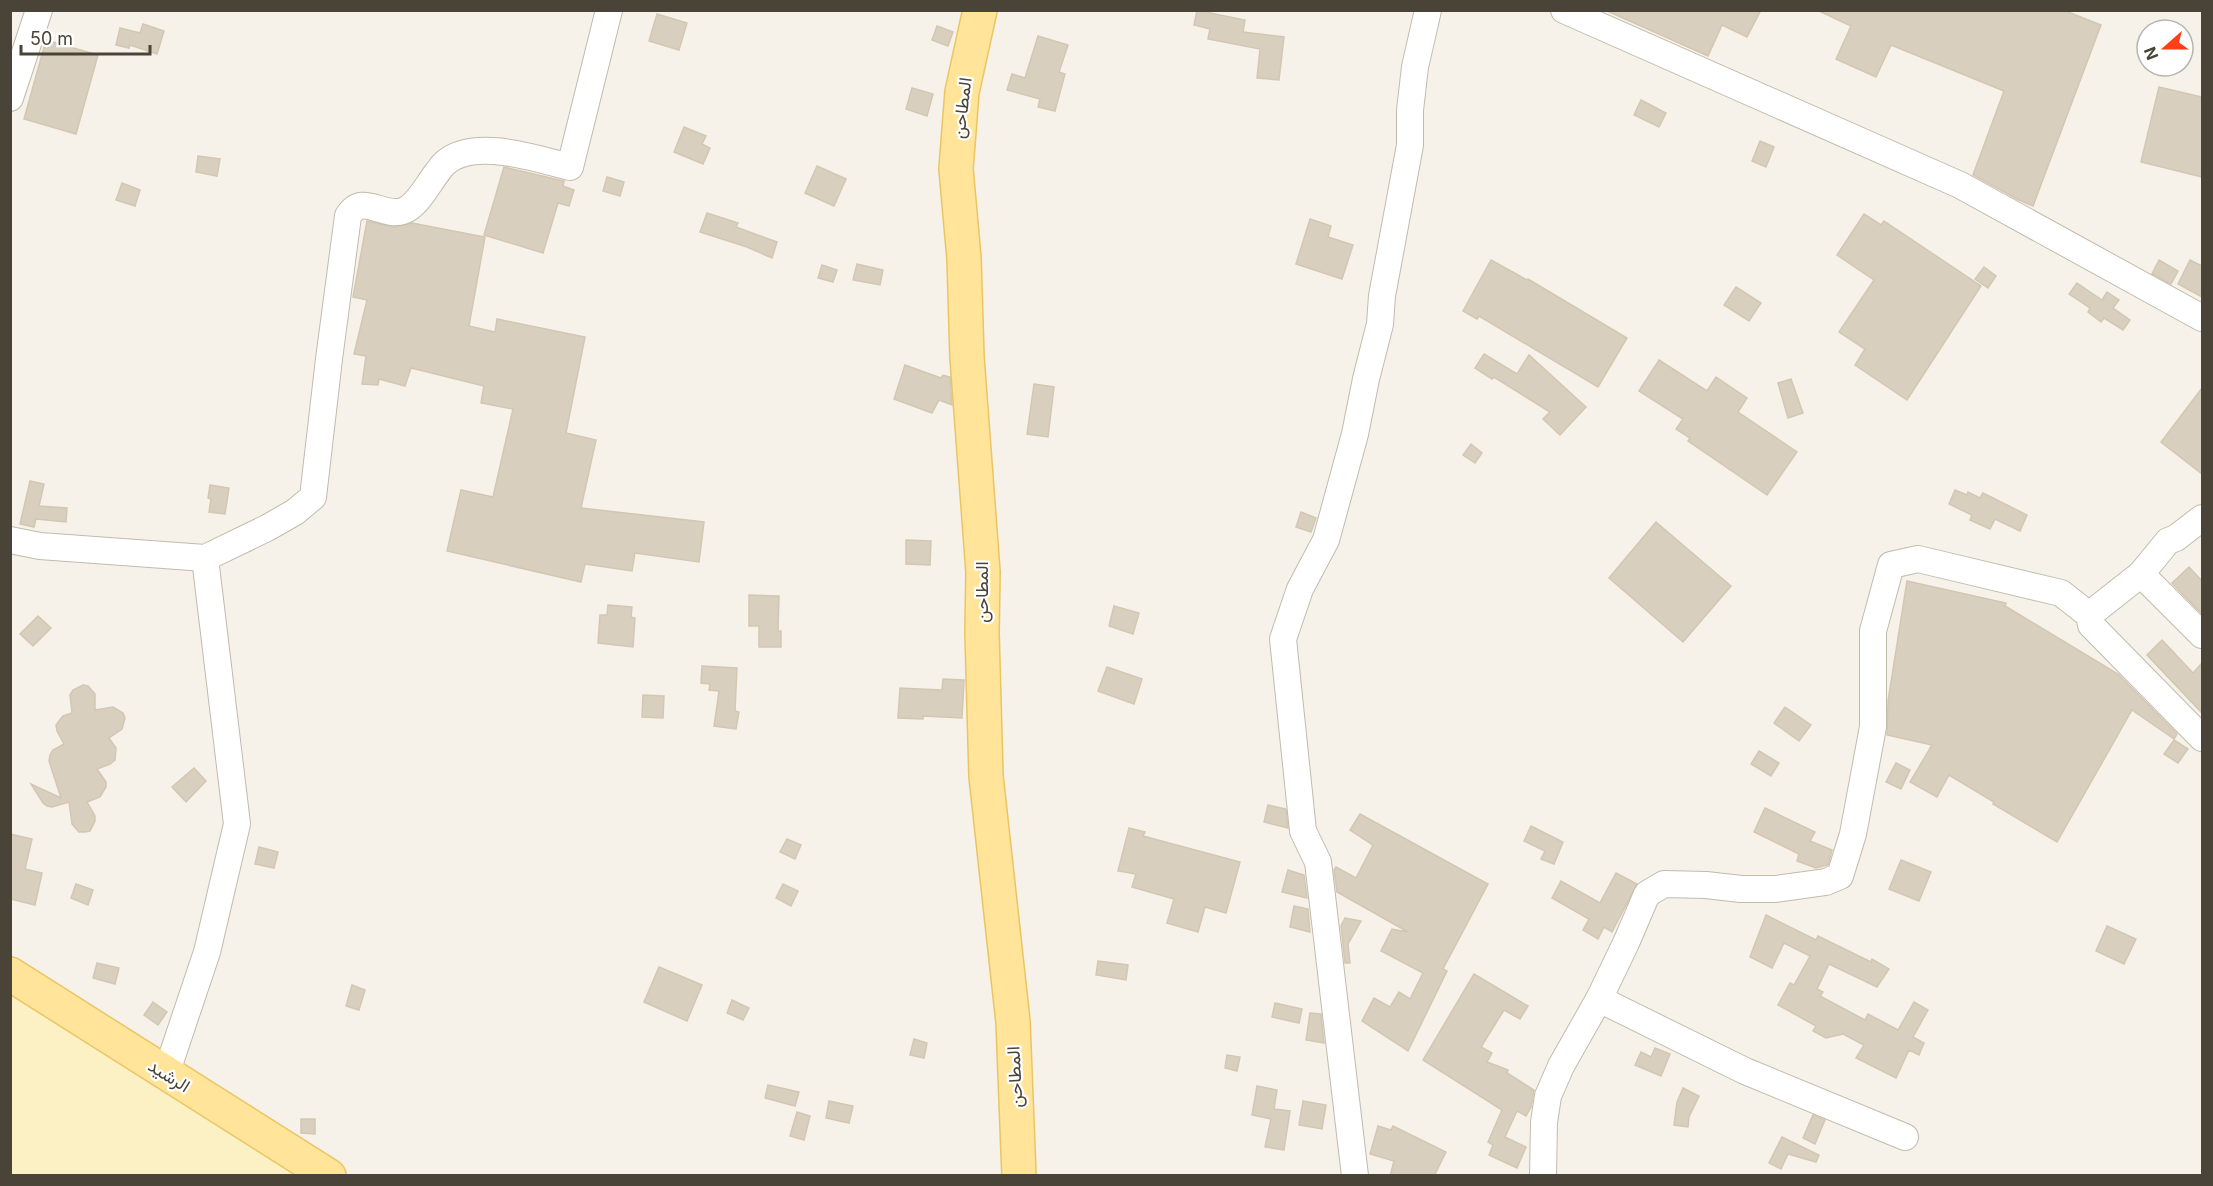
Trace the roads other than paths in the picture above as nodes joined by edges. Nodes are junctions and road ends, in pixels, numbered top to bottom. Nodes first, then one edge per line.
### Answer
1 (39, 10) edge
2 (609, 10) edge
3 (980, 10) edge
4 (1428, 10) edge
5 (1564, 10) edge
6 (10, 98) edge
7 (2202, 318) edge
8 (2202, 518) edge
9 (10, 540) edge
10 (205, 558) junction
11 (2141, 574) junction
12 (2089, 615) junction
13 (2202, 635) edge
14 (2202, 738) edge
15 (10, 974) edge
16 (1599, 999) junction
17 (166, 1074) junction
18 (1905, 1137) dead end
19 (329, 1176) edge
20 (1019, 1176) edge
21 (1355, 1176) edge
22 (1543, 1176) edge

1 - 6 street
2 - 10 street
3 - 20 main road, المطاحن
4 - 21 street
5 - 7 street
8 - 11 street
9 - 10 street
10 - 17 street
11 - 12 street
11 - 13 street
12 - 14 street
12 - 16 street
15 - 17 main road, الرشيد
16 - 18 street
16 - 22 street
17 - 19 main road, الرشيد

